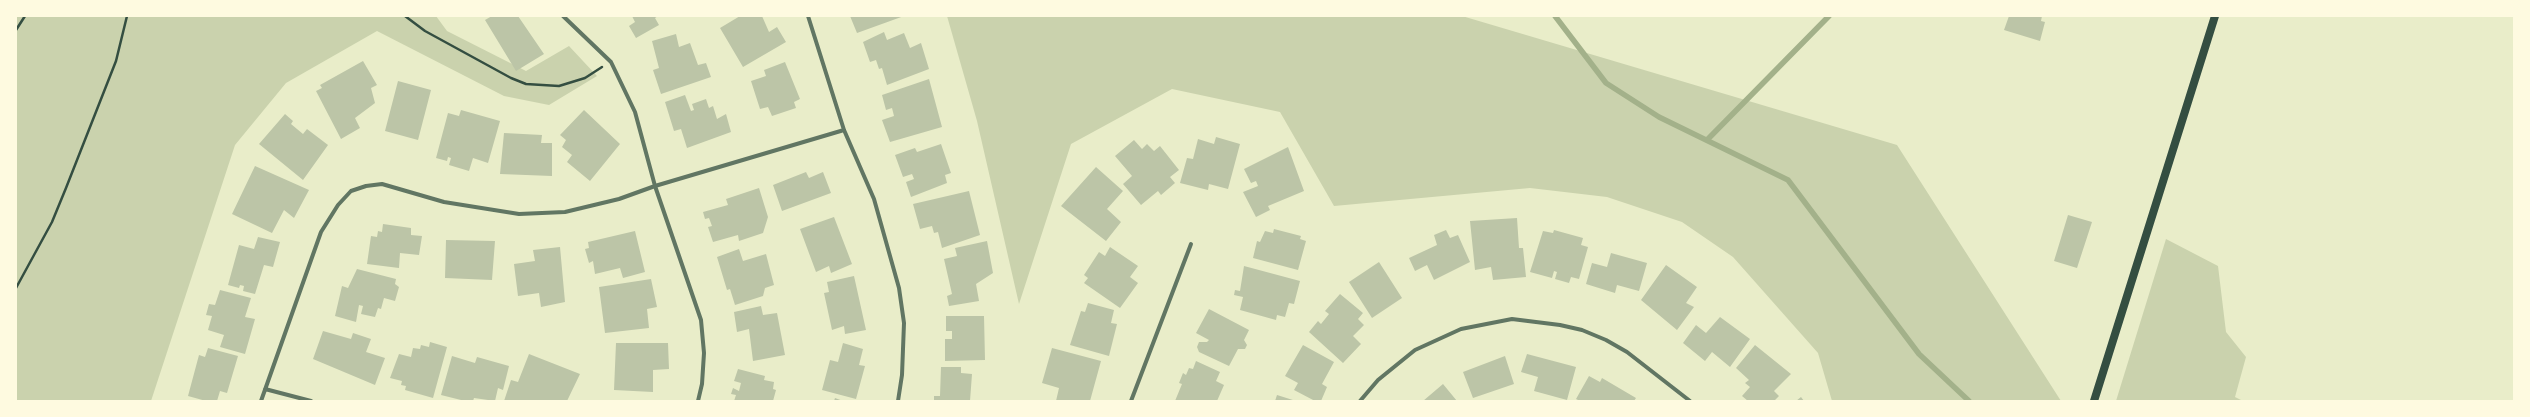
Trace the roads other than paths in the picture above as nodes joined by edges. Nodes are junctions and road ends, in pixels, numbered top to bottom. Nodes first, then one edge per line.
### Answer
1 (563, 16) edge
2 (808, 16) edge
3 (2214, 16) edge
4 (844, 130) junction
5 (655, 186) junction
6 (1191, 244) dead end
7 (265, 389) junction
8 (261, 401) edge
9 (311, 401) edge
10 (698, 401) edge
11 (898, 401) edge
12 (1131, 401) edge
13 (1360, 401) edge
14 (1690, 401) edge
15 (2094, 401) edge

1 - 5 street
2 - 4 street
3 - 15 main road
4 - 5 street
4 - 11 street
5 - 7 street
5 - 10 street
6 - 12 street
7 - 8 street
7 - 9 street
13 - 14 street

